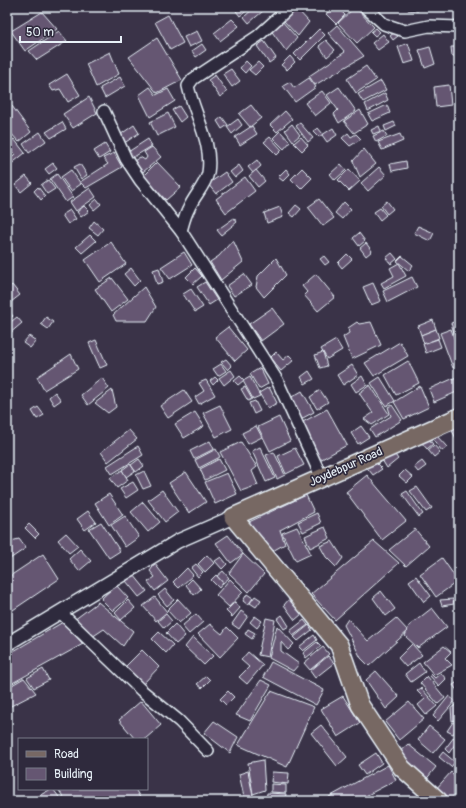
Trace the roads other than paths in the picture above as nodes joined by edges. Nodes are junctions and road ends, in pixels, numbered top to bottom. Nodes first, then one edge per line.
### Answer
1 (290, 7) edge
2 (365, 7) edge
3 (459, 27) edge
4 (104, 111) dead end
5 (181, 231) junction
6 (459, 417) edge
7 (322, 478) junction
8 (233, 517) junction
9 (61, 613) junction
10 (7, 644) edge
11 (208, 751) dead end
12 (439, 801) edge

1 - 5 street
2 - 3 street
4 - 5 street
5 - 7 street
6 - 7 main road, Joydebpur Road
7 - 8 main road, Joydebpur Road
8 - 9 street
8 - 12 main road
9 - 10 street
9 - 11 street

